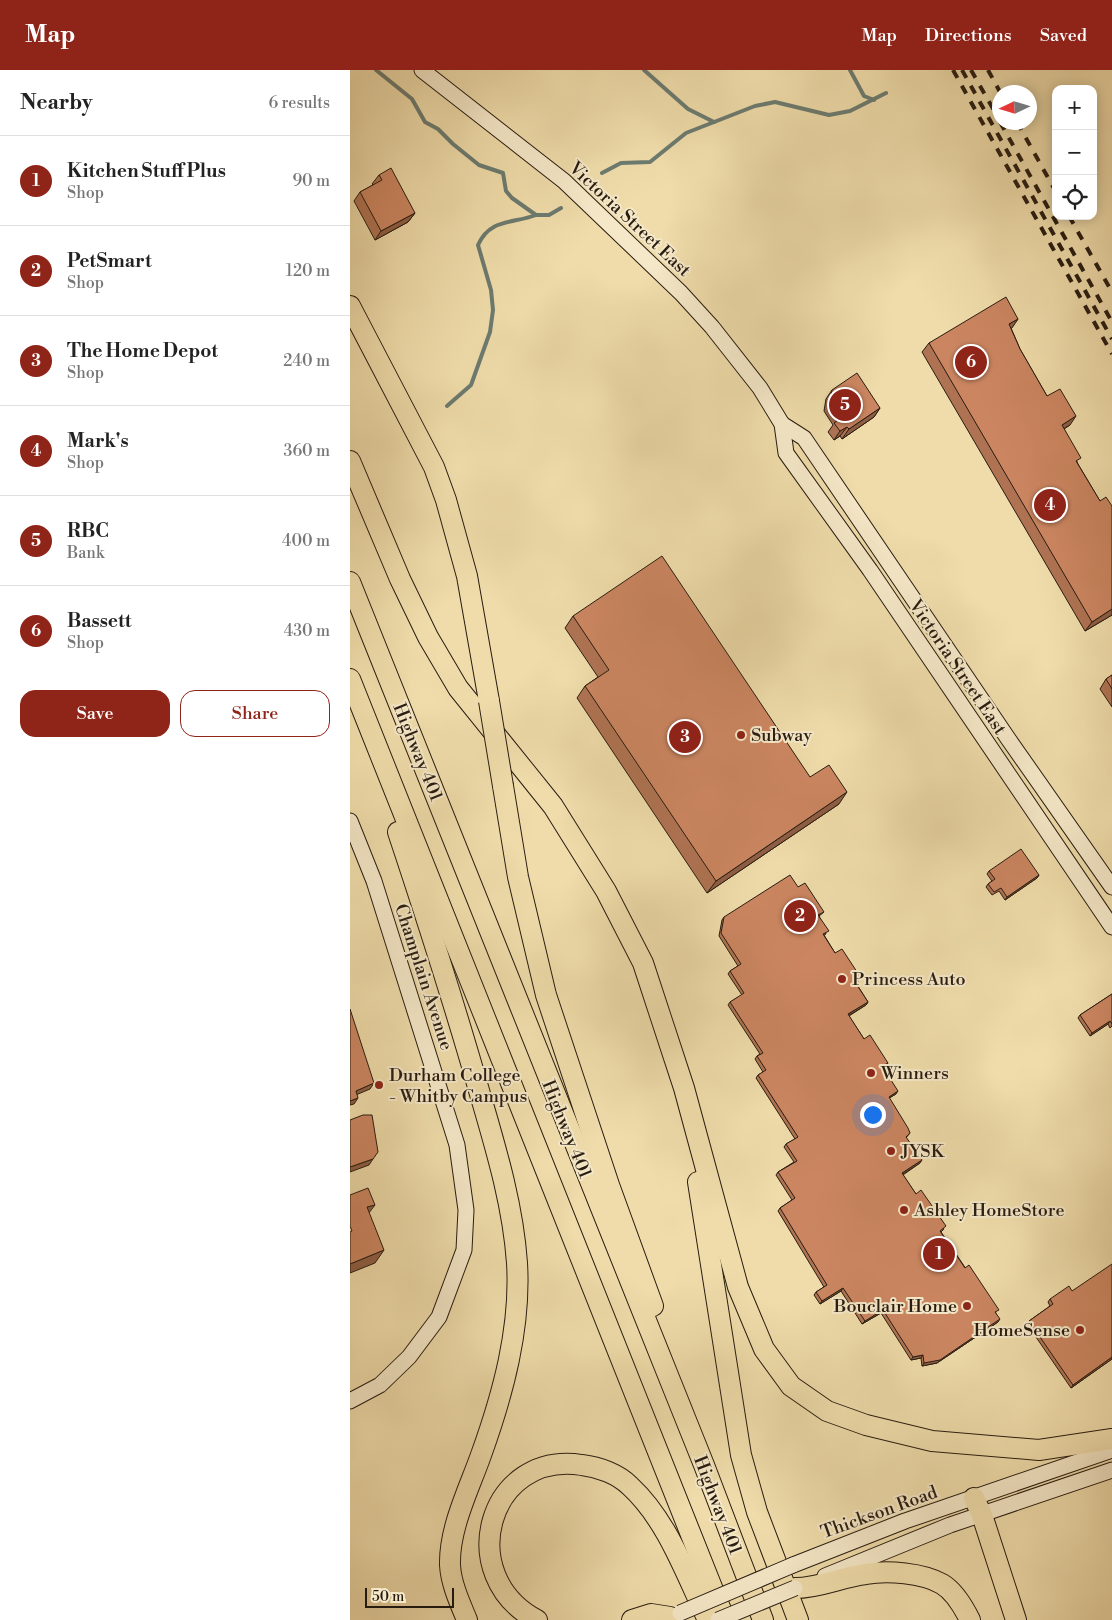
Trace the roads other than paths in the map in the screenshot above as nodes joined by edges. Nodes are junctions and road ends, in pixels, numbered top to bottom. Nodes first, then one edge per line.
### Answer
1 (422, 70) edge
2 (350, 306) edge
3 (782, 424) junction
4 (350, 461) edge
5 (350, 582) edge
6 (350, 679) edge
7 (350, 695) edge
8 (350, 821) edge
9 (1112, 887) edge
10 (1112, 927) edge
11 (684, 1088) junction
12 (350, 1401) edge
13 (1112, 1439) edge
14 (1112, 1450) edge
15 (704, 1465) junction
16 (1112, 1470) edge
17 (978, 1506) junction
18 (794, 1588) junction
19 (671, 1616) edge
20 (467, 1620) edge
21 (537, 1620) edge
22 (632, 1620) edge
23 (708, 1620) edge
24 (718, 1620) edge
25 (725, 1620) edge
26 (763, 1620) edge
27 (798, 1620) edge
28 (970, 1620) edge
29 (1016, 1620) edge

1 - 3 main road, Victoria Street East
2 - 15 highway, bridge
3 - 9 main road, Victoria Street East
3 - 10 main road, Victoria Street East
4 - 11 highway
5 - 15 highway, Highway 401
6 - 25 highway, Highway 401
7 - 20 highway
8 - 12 main road, Champlain Avenue
11 - 13 highway
11 - 27 highway
14 - 17 main road, Thickson Road
15 - 26 highway, Highway 401
16 - 17 main road, Thickson Road
17 - 18 main road, Thickson Road
17 - 19 main road, Thickson Road, bridge
17 - 29 highway
18 - 24 main road, Thickson Road, bridge
18 - 28 highway
19 - 22 highway
21 - 23 highway

